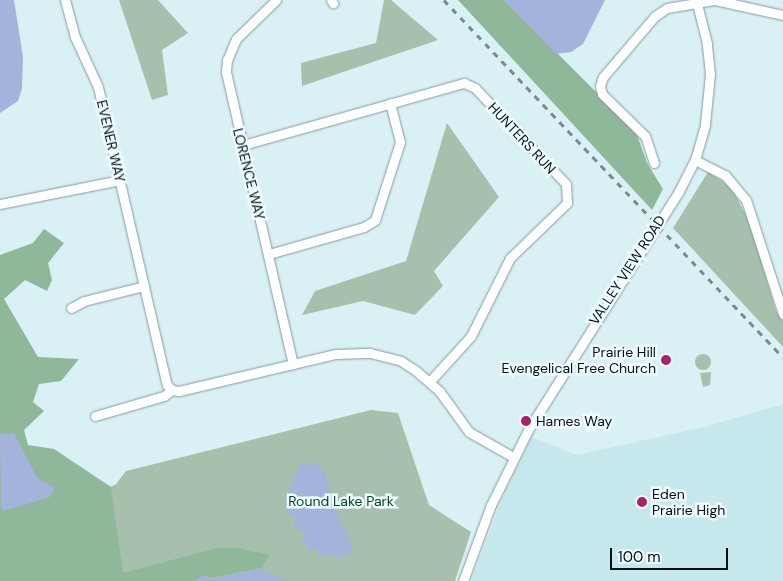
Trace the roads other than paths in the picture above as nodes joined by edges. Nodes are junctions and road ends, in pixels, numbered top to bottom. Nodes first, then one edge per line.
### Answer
1 (65, 0) edge
2 (276, 0) edge
3 (696, 1) edge
4 (783, 15) edge
5 (390, 103) junction
6 (243, 145) junction
7 (695, 160) junction
8 (654, 162) dead end
9 (120, 180) junction
10 (0, 204) edge
11 (269, 254) junction
12 (144, 286) junction
13 (71, 308) dead end
14 (783, 314) edge
15 (293, 364) junction
16 (430, 381) junction
17 (172, 390) junction
18 (95, 416) dead end
19 (513, 457) junction
20 (463, 581) edge

1 - 9 street, EVENER WAY
2 - 6 street, LORENCE WAY
3 - 4 street
3 - 7 street, VALLEY VIEW ROAD
3 - 8 street
5 - 6 street, HUNTERS RUN
5 - 11 street
5 - 16 street, HUNTERS RUN
6 - 11 street, LORENCE WAY
7 - 14 street
7 - 19 street, VALLEY VIEW ROAD
9 - 10 street
9 - 12 street, EVENER WAY
11 - 15 street, LORENCE WAY
12 - 13 street
12 - 17 street, EVENER WAY
15 - 16 street
15 - 17 street
16 - 19 street
17 - 18 street
19 - 20 street, VALLEY VIEW ROAD

